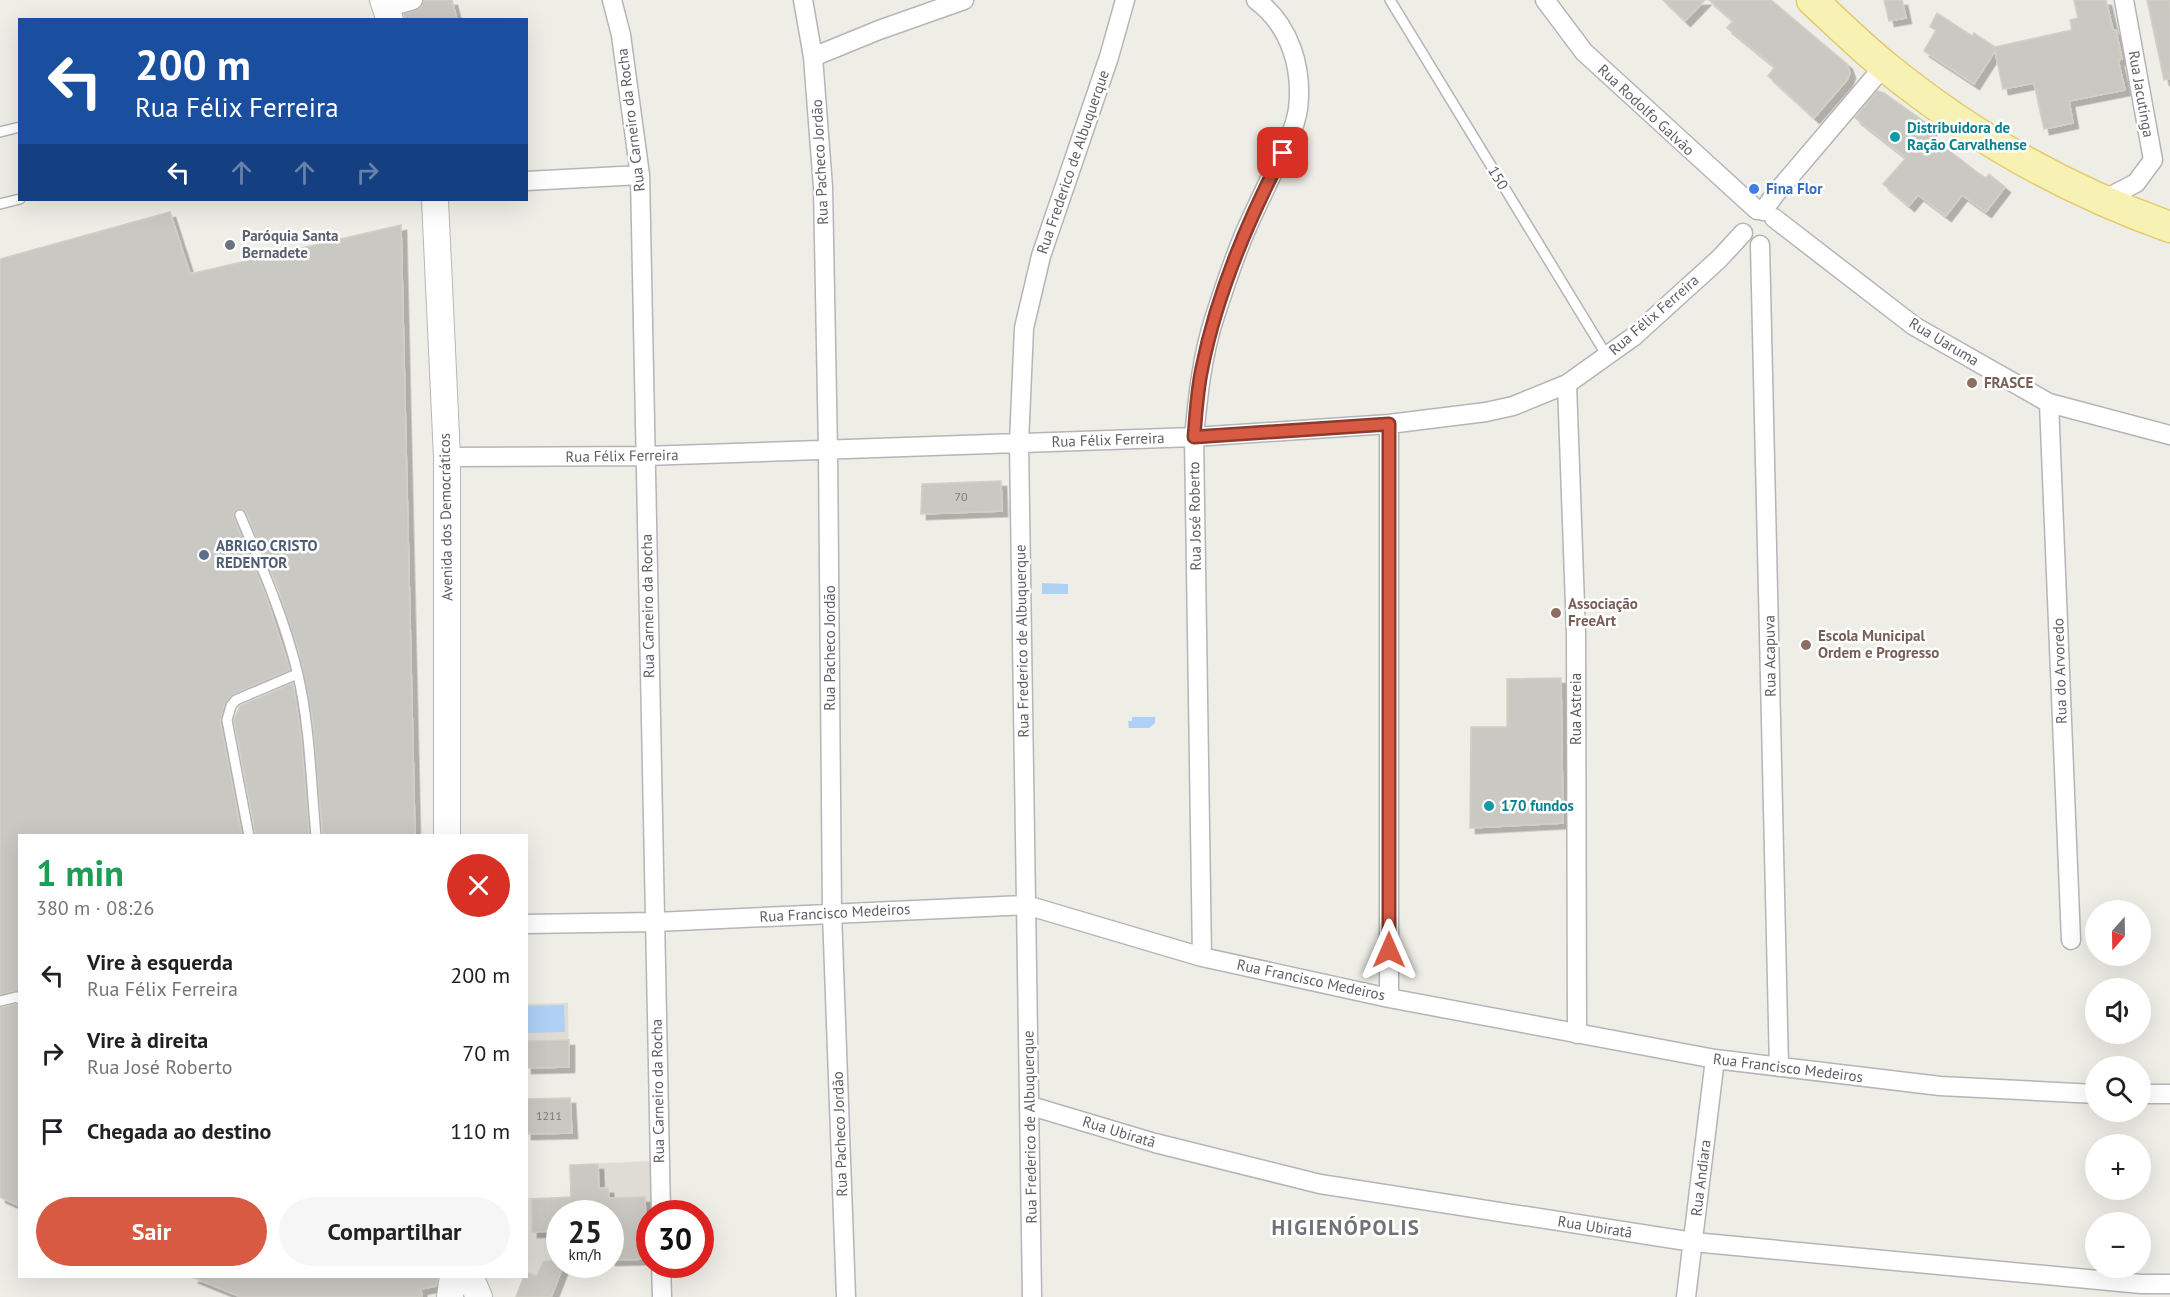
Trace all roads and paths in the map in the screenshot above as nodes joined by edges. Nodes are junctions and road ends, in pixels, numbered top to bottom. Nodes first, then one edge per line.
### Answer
1 (413, 0) edge
2 (612, 0) edge
3 (803, 0) edge
4 (964, 0) edge
5 (1125, 0) edge
6 (1256, 0) edge
7 (1390, 0) edge
8 (1545, 0) edge
9 (1812, 0) edge
10 (2124, 0) edge
11 (386, 9) edge
12 (813, 57) junction
13 (1884, 66) junction
14 (18, 128) edge
15 (0, 132) edge
16 (2161, 158) edge
17 (640, 175) junction
18 (528, 181) edge
19 (2136, 183) junction
20 (18, 200) edge
21 (2103, 200) junction
22 (435, 201) edge
23 (0, 204) edge
24 (1764, 213) junction
25 (2140, 216) junction
26 (2170, 227) edge
27 (1743, 233) junction
28 (1760, 245) junction
29 (1606, 356) junction
30 (1567, 384) junction
31 (2049, 403) junction
32 (1389, 424) junction
33 (2170, 435) edge
34 (1194, 437) junction
35 (1019, 442) junction
36 (828, 451) junction
37 (645, 456) junction
38 (447, 457) junction
39 (240, 515) dead end
40 (297, 674) junction
41 (249, 834) edge
42 (316, 834) edge
43 (447, 834) edge
44 (1026, 905) junction
45 (832, 913) junction
46 (656, 922) junction
47 (528, 924) edge
48 (2071, 940) dead end
49 (1202, 957) junction
50 (18, 997) edge
51 (1389, 998) junction
52 (0, 1001) edge
53 (1577, 1034) junction
54 (1715, 1059) junction
55 (1779, 1068) junction
56 (2085, 1093) edge
57 (2151, 1094) edge
58 (2170, 1094) edge
59 (1031, 1106) junction
60 (661, 1200) edge
61 (1693, 1242) junction
62 (453, 1278) edge
63 (471, 1278) edge
64 (662, 1278) edge
65 (2170, 1284) edge
66 (450, 1297) edge
67 (479, 1297) edge
68 (662, 1297) edge
69 (846, 1297) edge
70 (1032, 1297) edge
71 (1686, 1297) edge

1 - 11 street
2 - 17 street, Rua Carneiro da Rocha
3 - 12 street, Rua Pacheco Jordão
4 - 12 street
5 - 35 street, Rua Frederico de Albuquerque
6 - 34 street, Rua José Roberto
7 - 29 lane, 150
8 - 24 street, Rua Rodolfo Galvão
9 - 13 main road
10 - 16 street, Rua Jacutinga
12 - 36 street, Rua Pacheco Jordão
13 - 21 main road
13 - 24 street
14 - 15 lane
16 - 19 street, Rua Jacutinga
17 - 18 street
17 - 37 street, Rua Carneiro da Rocha
19 - 21 street, Rua Jacutinga
19 - 25 street
20 - 23 lane
21 - 25 main road
22 - 38 street, Avenida dos Democráticos
24 - 27 street
24 - 28 street
24 - 31 street, Rua Uaruma
25 - 26 main road
27 - 28 street
27 - 29 street, Rua Félix Ferreira
28 - 55 street, Rua Acapuva
29 - 30 street, Rua Félix Ferreira
30 - 32 street, Rua Félix Ferreira
30 - 53 street, Rua Astreia
31 - 33 street, Rua Uaruma
31 - 48 street, Rua do Arvoredo
32 - 34 street, Rua Félix Ferreira
32 - 51 street
34 - 35 street, Rua Félix Ferreira
34 - 49 street, Rua José Roberto
35 - 36 street, Rua Félix Ferreira
35 - 44 street, Rua Frederico de Albuquerque
36 - 37 street, Rua Félix Ferreira
36 - 45 street, Rua Pacheco Jordão
37 - 38 street, Rua Félix Ferreira
37 - 46 street, Rua Carneiro da Rocha
38 - 43 street, Avenida dos Democráticos
39 - 40 lane
40 - 41 lane
40 - 42 lane
44 - 45 street, Rua Francisco Medeiros
44 - 49 street, Rua Francisco Medeiros
44 - 59 street, Rua Frederico de Albuquerque
45 - 46 street, Rua Francisco Medeiros
45 - 69 street, Rua Pacheco Jordão
46 - 47 street, Rua Francisco Medeiros
46 - 60 street, Rua Carneiro da Rocha
49 - 51 street, Rua Francisco Medeiros
50 - 52 lane
51 - 53 street, Rua Francisco Medeiros
53 - 54 street, Rua Francisco Medeiros
54 - 55 street, Rua Francisco Medeiros
54 - 61 street, Rua Andiara
55 - 56 street, Rua Francisco Medeiros
57 - 58 street
59 - 61 street, Rua Ubiratã
59 - 70 street, Rua Frederico de Albuquerque
61 - 65 street, Rua Ubiratã
61 - 71 street, Rua Andiara
62 - 66 street
63 - 67 street
64 - 68 street

